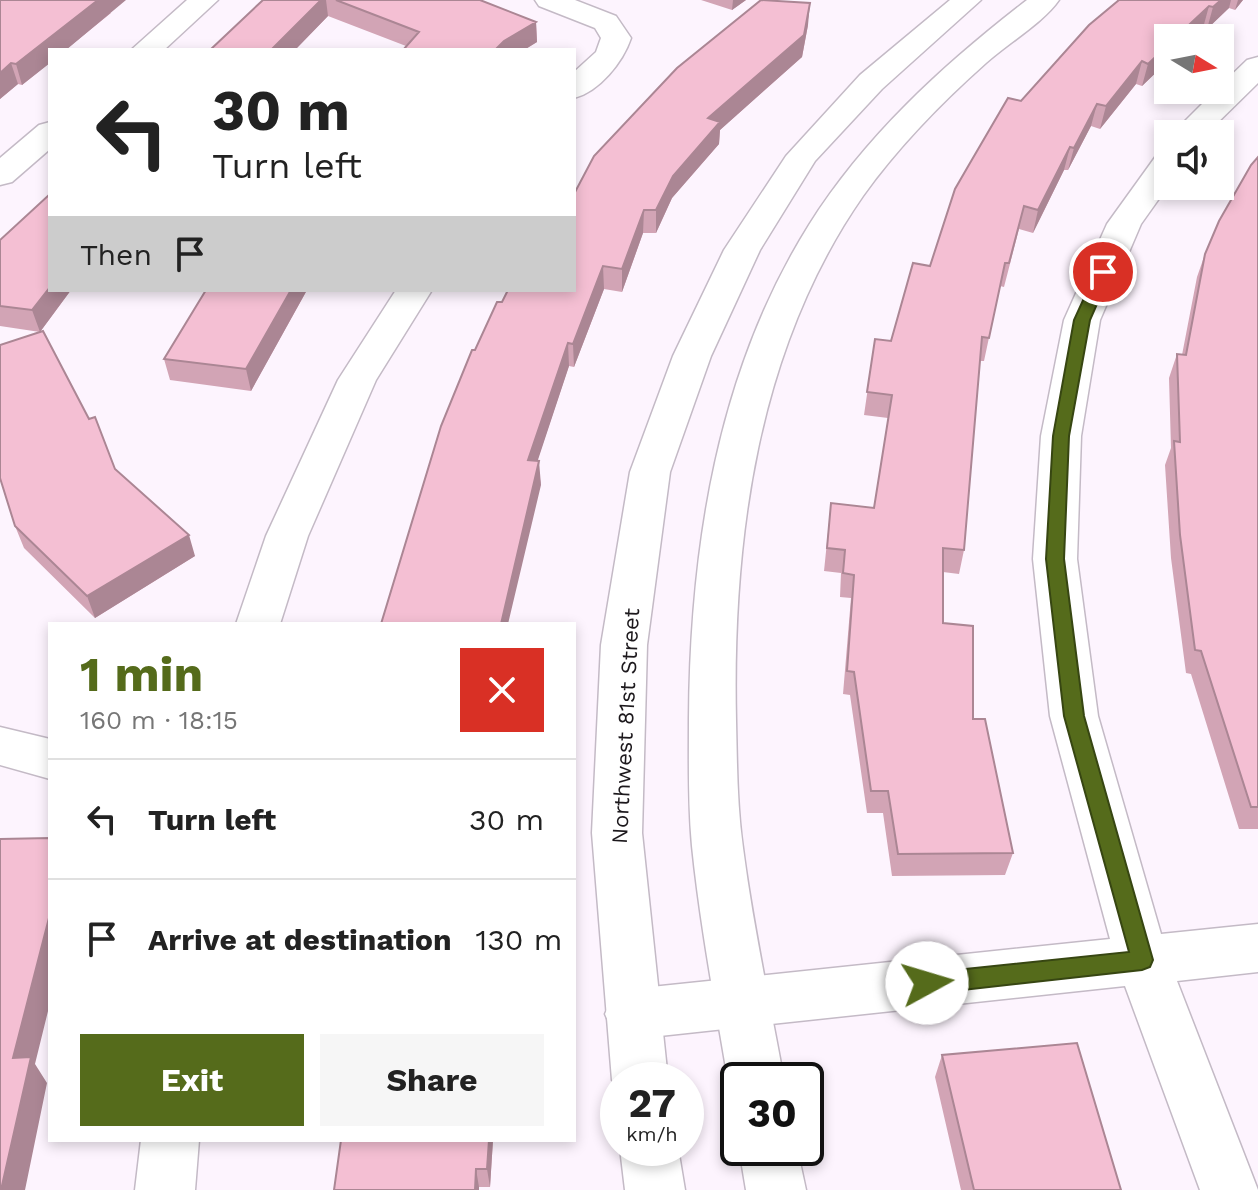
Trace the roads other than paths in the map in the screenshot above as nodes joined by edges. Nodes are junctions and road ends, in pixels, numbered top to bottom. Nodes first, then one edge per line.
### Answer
1 (204, 0) edge
2 (549, 0) edge
3 (1045, 0) edge
4 (952, 3) edge
5 (1009, 27) junction
6 (148, 48) edge
7 (1258, 66) edge
8 (576, 87) edge
9 (1202, 120) edge
10 (48, 134) edge
11 (0, 175) edge
12 (1154, 182) edge
13 (413, 292) edge
14 (259, 622) edge
15 (0, 746) edge
16 (48, 758) edge
17 (1258, 948) edge
18 (1142, 960) junction
19 (742, 1003) junction
20 (632, 1014) junction
21 (638, 1062) edge
22 (753, 1062) edge
23 (170, 1142) edge
24 (652, 1166) edge
25 (771, 1166) edge
26 (165, 1190) edge
27 (655, 1190) edge
28 (776, 1190) edge
29 (1230, 1190) edge

1 - 6 street
2 - 8 street
3 - 5 street
4 - 5 street
4 - 20 street, Northwest 81st Street
5 - 19 street
7 - 9 street
10 - 11 street
12 - 18 street
13 - 14 street
15 - 16 street
17 - 18 street
18 - 19 street
18 - 29 street
19 - 20 street
19 - 22 street
20 - 21 street, Northwest 81st Street
23 - 26 street
24 - 27 street
25 - 28 street

